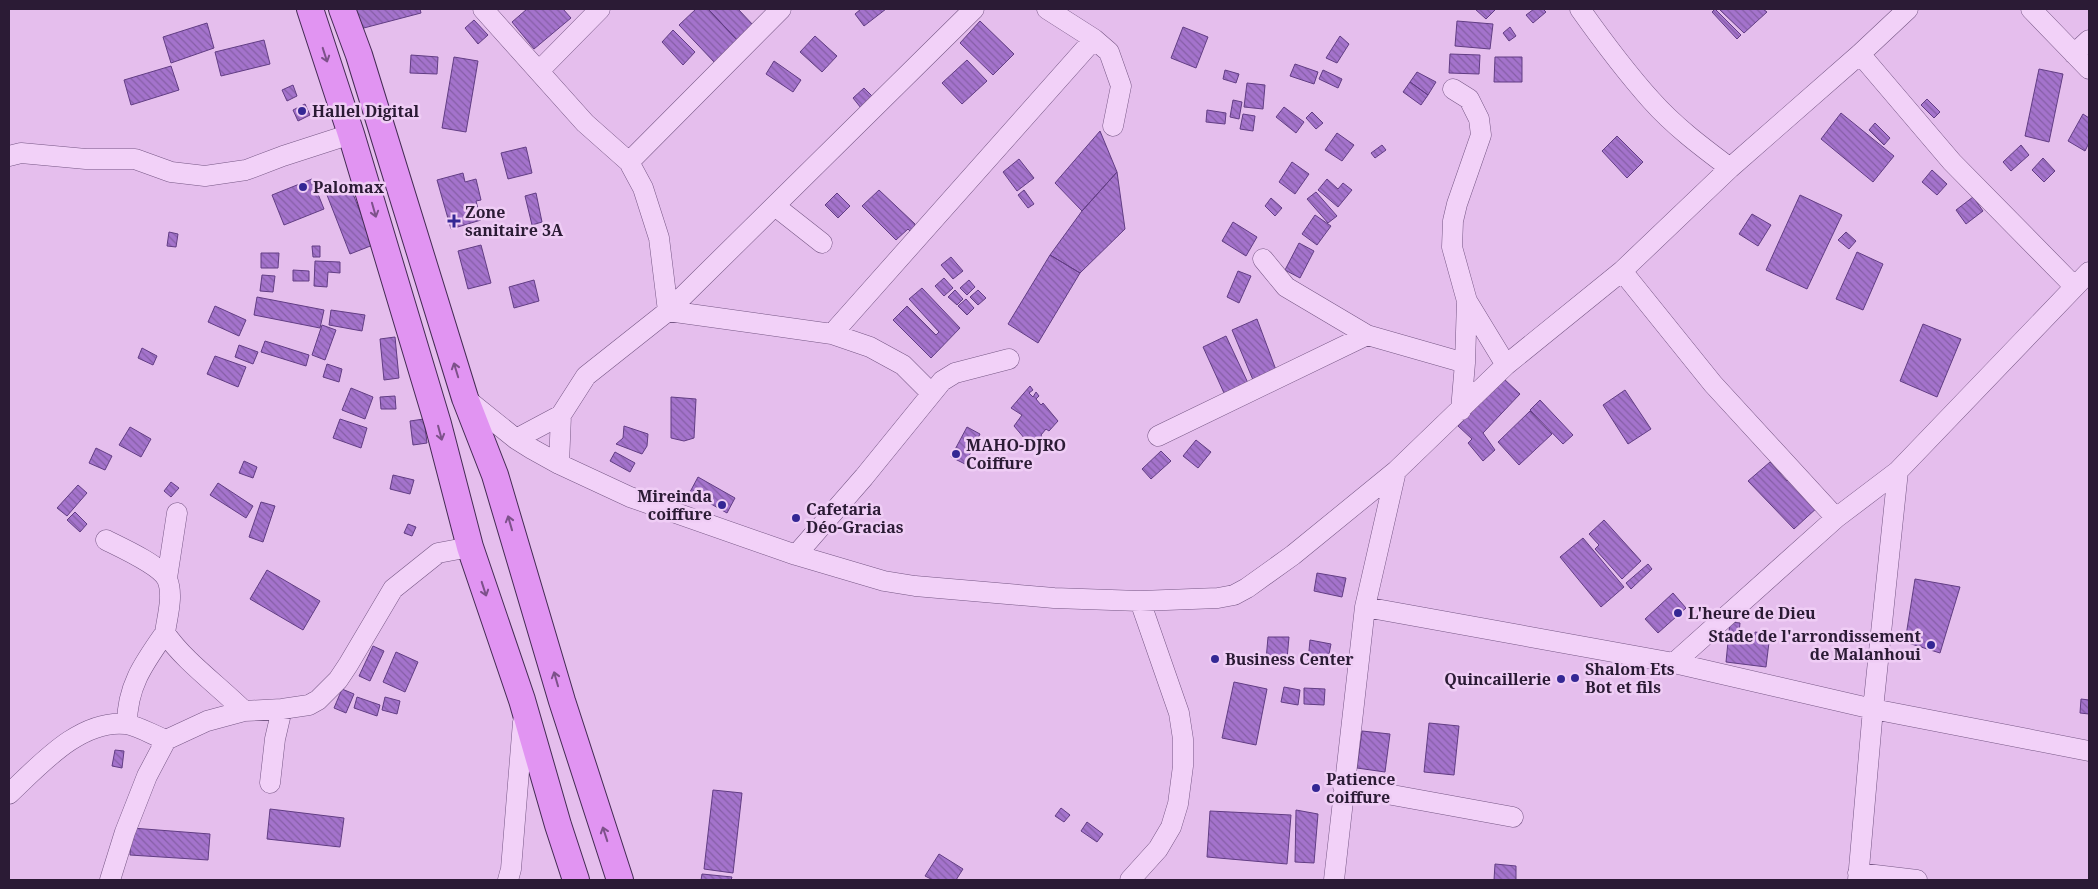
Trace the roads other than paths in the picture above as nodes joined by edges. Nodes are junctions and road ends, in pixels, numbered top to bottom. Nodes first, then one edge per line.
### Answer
1 (310, 9) edge
2 (342, 9) edge
3 (483, 9) edge
4 (600, 9) edge
5 (781, 9) edge
6 (974, 9) edge
7 (1047, 9) edge
8 (1580, 9) edge
9 (1908, 9) edge
10 (2031, 9) edge
11 (1094, 39) junction
12 (2089, 40) edge
13 (1860, 54) junction
14 (2074, 54) junction
15 (2089, 69) edge
16 (539, 71) junction
17 (1453, 89) dead end
18 (1113, 126) dead end
19 (351, 134) junction
20 (9, 156) edge
21 (630, 162) junction
22 (1730, 168) junction
23 (775, 206) junction
24 (822, 243) dead end
25 (1263, 259) dead end
26 (1622, 272) junction
27 (2089, 272) edge
28 (2074, 286) junction
29 (1467, 301) junction
30 (668, 311) junction
31 (832, 334) junction
32 (1367, 335) junction
33 (1009, 359) dead end
34 (1465, 363) junction
35 (1506, 365) junction
36 (931, 393) junction
37 (465, 398) junction
38 (1461, 410) junction
39 (561, 415) junction
40 (1158, 436) dead end
41 (516, 439) junction
42 (559, 464) junction
43 (1396, 471) junction
44 (1898, 471) junction
45 (177, 513) dead end
46 (1836, 518) junction
47 (106, 540) dead end
48 (470, 547) junction
49 (796, 555) junction
50 (167, 578) junction
51 (1140, 601) junction
52 (1365, 606) junction
53 (165, 633) junction
54 (1674, 663) junction
55 (522, 700) junction
56 (282, 709) junction
57 (1873, 709) junction
58 (244, 710) junction
59 (127, 724) junction
60 (166, 740) junction
61 (2089, 751) edge
62 (270, 783) dead end
63 (1343, 786) junction
64 (9, 794) edge
65 (1513, 816) dead end
66 (1858, 877) edge
67 (110, 880) edge
68 (508, 880) edge
69 (576, 880) edge
70 (620, 880) edge
71 (1130, 880) edge
72 (1334, 880) edge
73 (1917, 880) edge

1 -> 19 main road
37 -> 2 main road
3 - 16 street
4 - 16 street
5 - 21 street
6 - 23 street
7 - 11 street
8 - 22 street
9 - 13 street
10 - 14 street
11 - 18 street
11 - 31 street
12 - 14 street
13 - 22 street
13 - 28 street
14 - 15 street
16 - 21 street
17 - 29 street
19 - 20 street
19 -> 48 main road
21 - 30 street
22 - 26 street
23 - 24 street
23 - 30 street
25 - 32 street
26 - 35 street
26 - 46 street
27 - 28 street
28 - 44 street
29 - 34 street
29 - 35 street
30 - 31 street
30 - 39 street
31 - 36 street
32 - 34 street
32 - 40 street
33 - 36 street
34 - 38 street
35 - 38 street
36 - 49 street
37 - 41 street
70 -> 37 main road
38 - 43 street
39 - 41 street
39 - 42 street
41 - 42 street
42 - 49 street
43 - 51 street
43 - 52 street
44 - 46 street
44 - 57 street
45 - 50 street
46 - 54 street
47 - 50 street
48 -> 55 main road
48 - 56 street
49 - 51 street
50 - 53 street
51 - 71 street
52 - 54 street
52 - 63 street
53 - 58 street
53 - 59 street
54 - 57 street
55 - 68 street
55 - 69 main road
56 - 58 street
56 - 62 street
57 - 61 street
57 - 66 street
58 - 60 street
59 - 60 street
59 - 64 street
60 - 67 street
63 - 65 street
63 - 72 street
66 - 73 street

